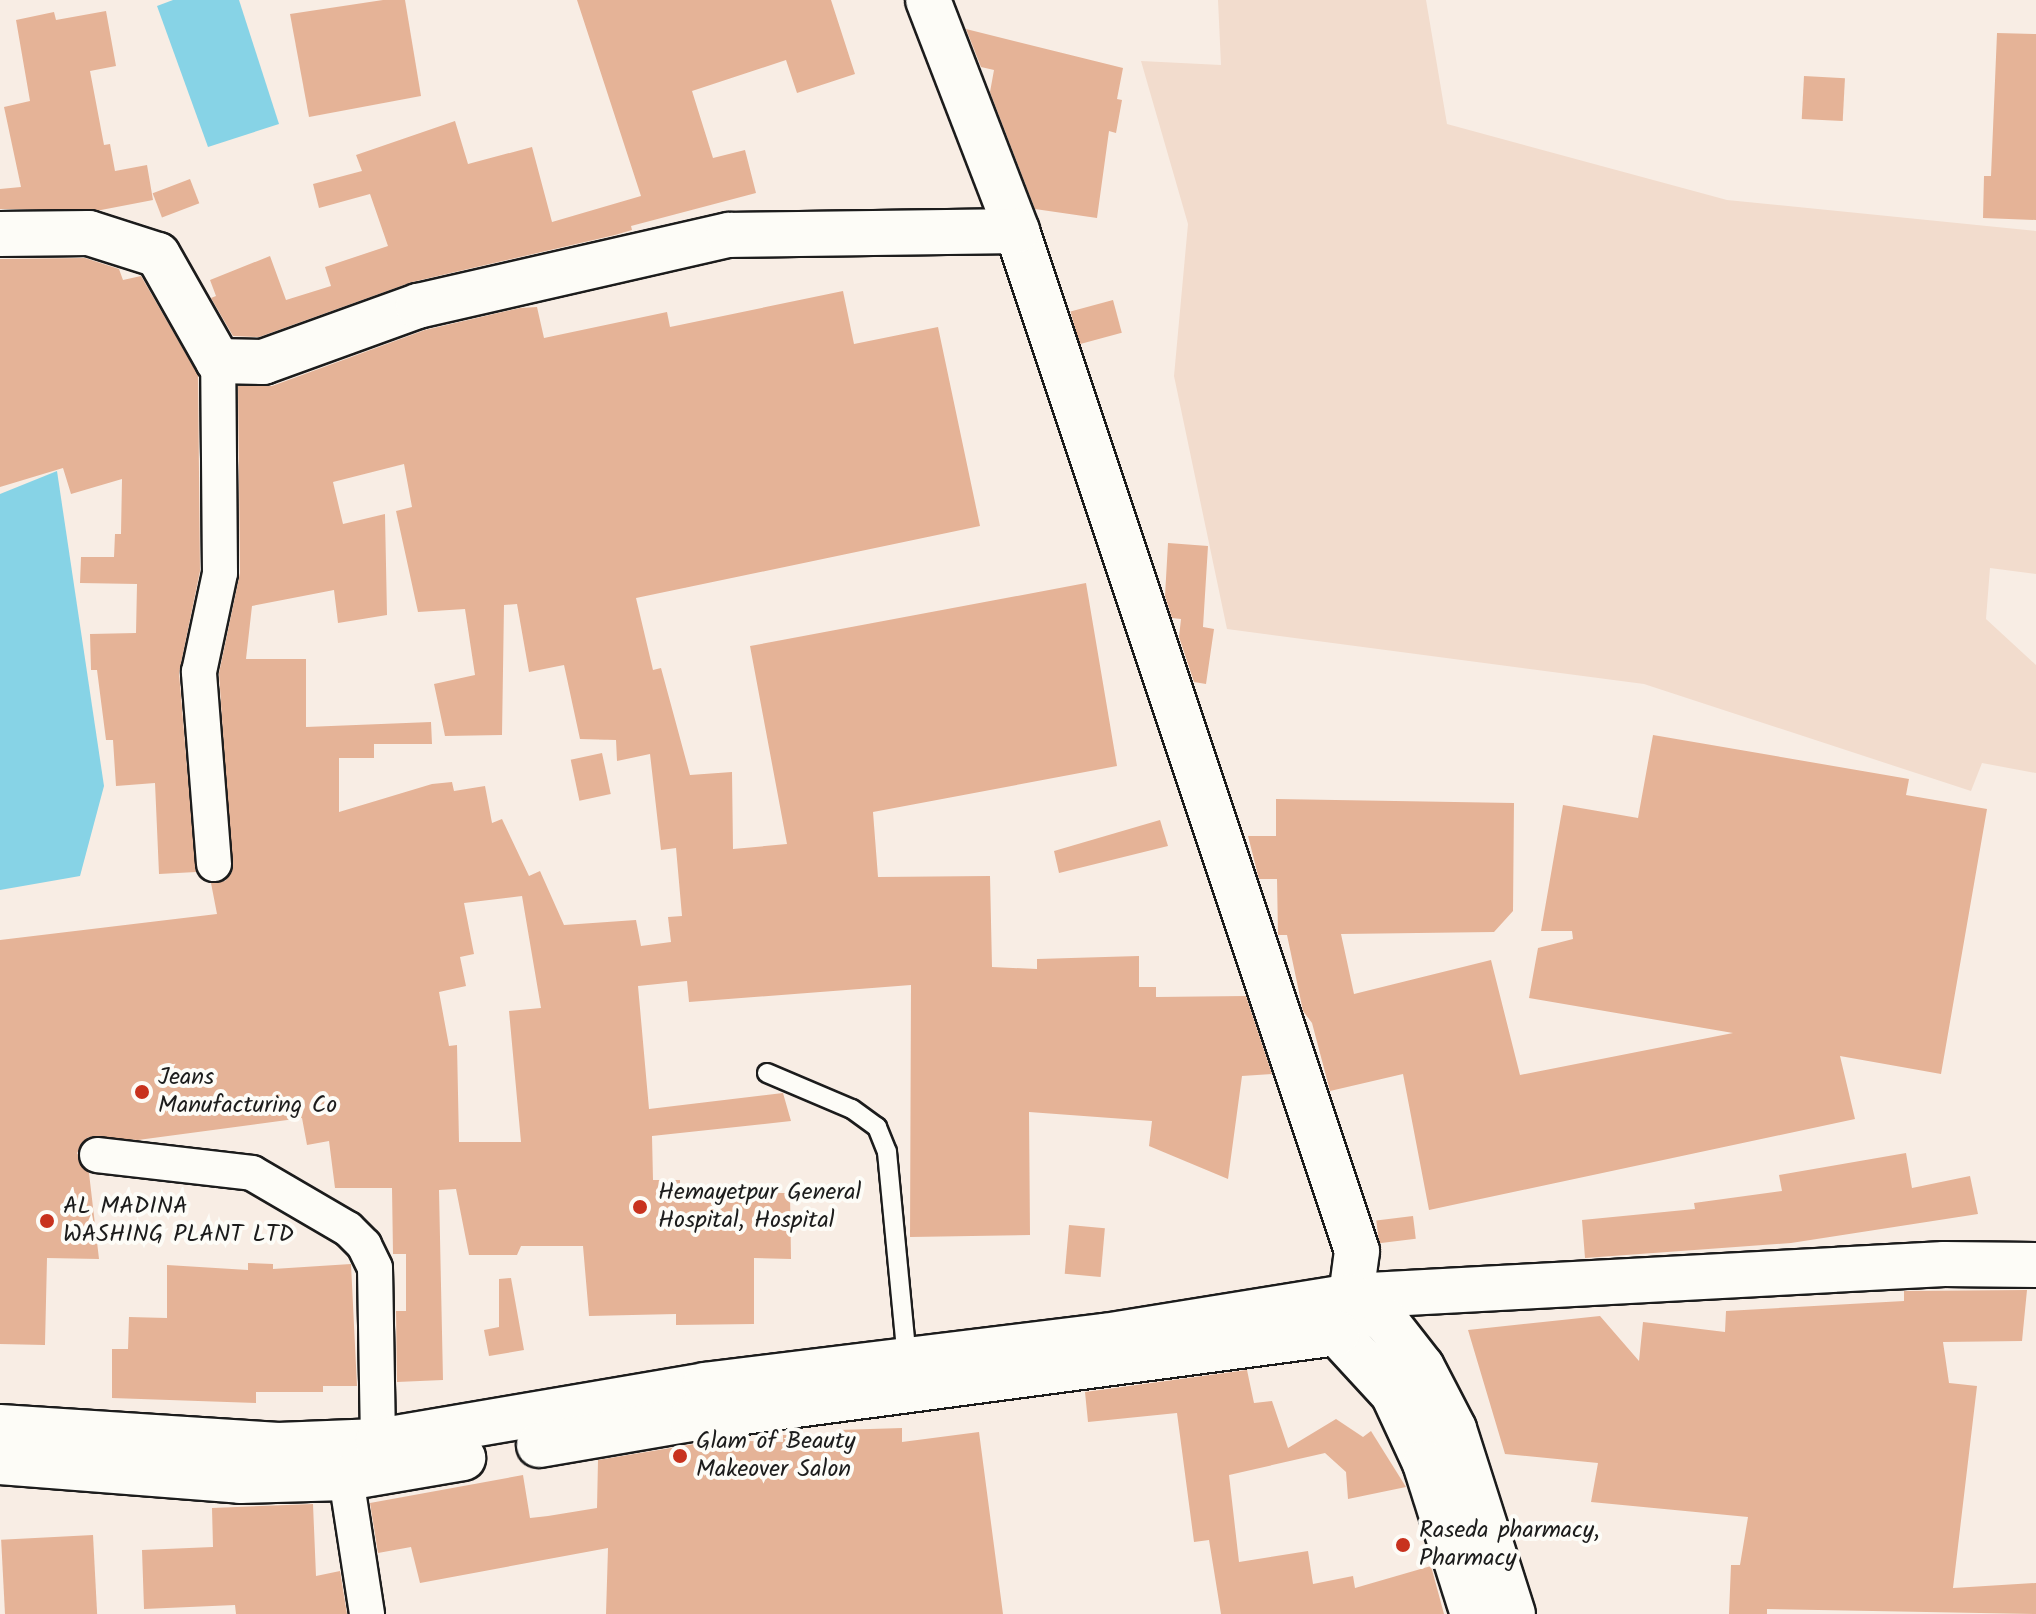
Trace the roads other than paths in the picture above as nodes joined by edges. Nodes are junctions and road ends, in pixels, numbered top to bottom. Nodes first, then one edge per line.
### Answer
1 (928, 0) edge
2 (1017, 231) junction
3 (0, 234) edge
4 (218, 361) junction
5 (214, 864) dead end
6 (767, 1073) dead end
7 (97, 1155) dead end
8 (2036, 1265) edge
9 (1367, 1308) junction
10 (907, 1360) junction
11 (0, 1427) edge
12 (378, 1441) junction
13 (0, 1462) edge
14 (346, 1478) junction
15 (367, 1614) edge
16 (1473, 1614) edge
17 (1513, 1614) edge

1 - 2 main road
2 - 4 main road
2 - 9 main road
3 - 4 main road
4 - 5 street
6 - 10 lane
7 - 12 street
8 - 9 main road
9 - 10 main road
9 - 14 main road
9 - 16 main road
9 - 17 main road
10 - 12 main road
11 - 12 main road
13 - 14 main road
14 - 15 street

